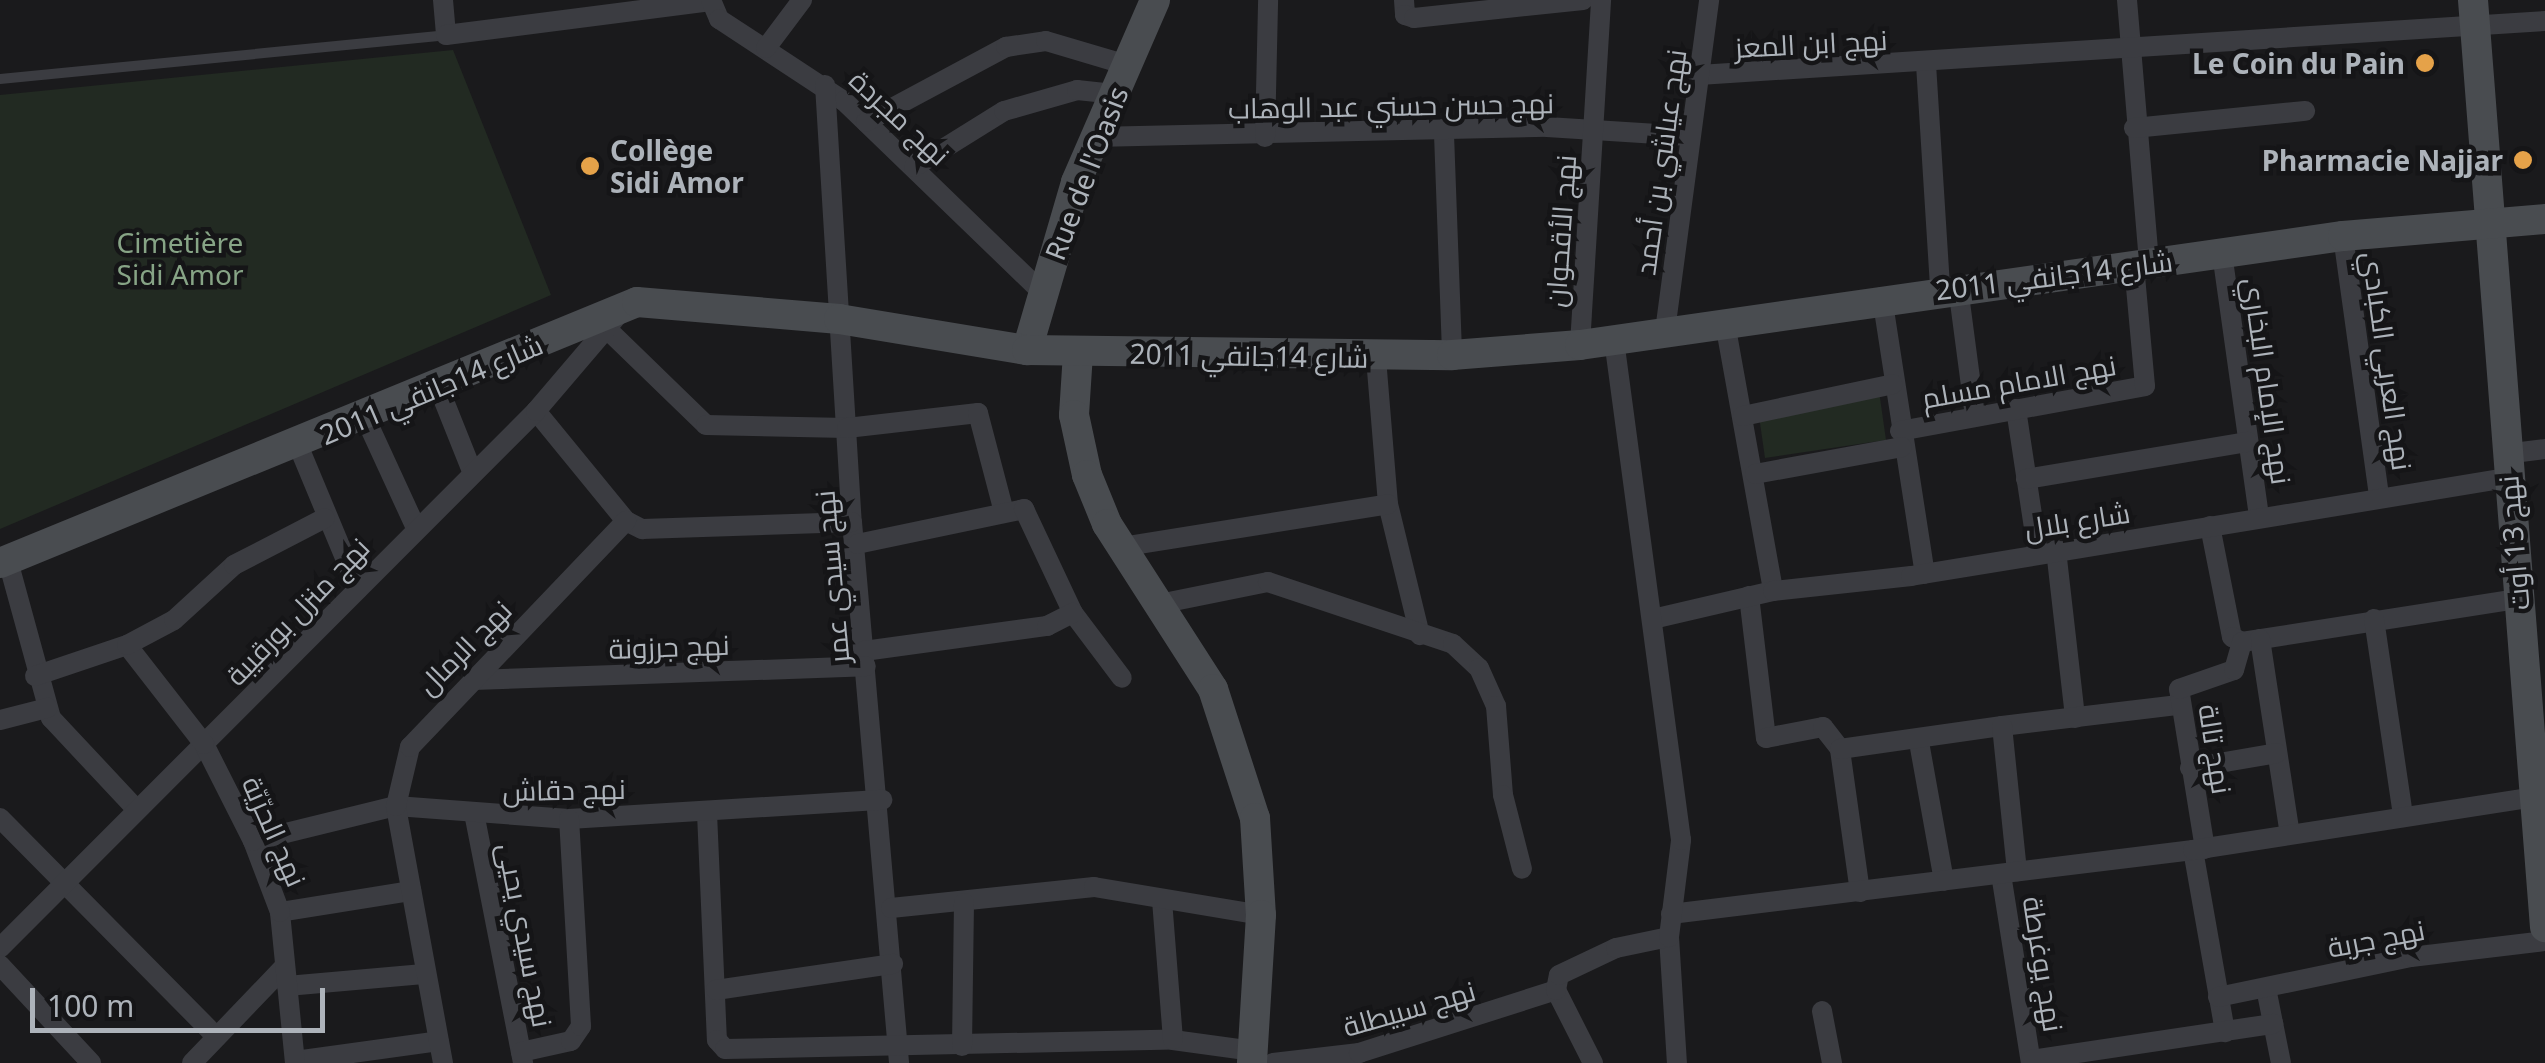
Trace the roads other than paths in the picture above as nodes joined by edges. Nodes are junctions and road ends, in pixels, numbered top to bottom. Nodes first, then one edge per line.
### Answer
1 (443, 0) edge
2 (802, 0) edge
3 (1154, 0) edge
4 (1268, 0) edge
5 (1404, 0) edge
6 (1583, 0) edge
7 (1601, 0) edge
8 (1709, 0) edge
9 (2127, 0) edge
10 (711, 1) edge
11 (2474, 12) edge
12 (2545, 21) edge
13 (446, 35) junction
14 (766, 48) junction
15 (2130, 50) junction
16 (1926, 64) junction
17 (1126, 65) junction
18 (1699, 76) junction
19 (0, 79) edge
20 (824, 85) junction
21 (1114, 94) junction
22 (2305, 111) dead end
23 (866, 122) junction
24 (2134, 128) junction
25 (1594, 130) junction
26 (1444, 134) junction
27 (1689, 136) junction
28 (1094, 137) junction
29 (1265, 138) junction
30 (914, 167) junction
31 (2487, 219) junction
32 (2545, 220) edge
33 (2343, 236) junction
34 (2222, 254) junction
35 (2142, 263) junction
36 (1949, 288) junction
37 (1042, 292) junction
38 (1882, 296) junction
39 (617, 318) junction
40 (840, 319) junction
41 (1726, 323) junction
42 (1666, 332) junction
43 (1614, 340) junction
44 (1580, 346) junction
45 (1027, 350) junction
46 (1078, 353) junction
47 (1452, 355) junction
48 (1376, 358) junction
49 (1893, 384) junction
50 (438, 386) junction
51 (2016, 409) junction
52 (536, 412) junction
53 (364, 415) junction
54 (1743, 416) junction
55 (1975, 416) junction
56 (847, 428) junction
57 (1901, 439) junction
58 (2248, 442) junction
59 (298, 445) junction
60 (2545, 449) edge
61 (2506, 466) junction
62 (472, 471) junction
63 (1754, 474) junction
64 (2026, 479) junction
65 (2379, 494) junction
66 (1388, 504) junction
67 (1004, 512) junction
68 (2259, 516) junction
69 (326, 518) junction
70 (626, 521) junction
71 (852, 522) junction
72 (2210, 526) junction
73 (416, 528) junction
74 (857, 544) junction
75 (1121, 547) junction
76 (2047, 552) junction
77 (4, 562) edge
78 (1925, 574) junction
79 (358, 589) junction
80 (1773, 590) junction
81 (1749, 596) junction
82 (2518, 599) junction
83 (1159, 604) junction
84 (1074, 613) junction
85 (1656, 618) junction
86 (2374, 619) junction
87 (2533, 630) edge
88 (1420, 635) junction
89 (2251, 640) junction
90 (126, 644) junction
91 (865, 658) junction
92 (35, 676) junction
93 (1122, 678) dead end
94 (473, 680) junction
95 (2179, 705) junction
96 (47, 708) junction
97 (2075, 718) junction
98 (0, 720) edge
99 (2002, 726) junction
100 (1919, 742) junction
101 (204, 744) junction
102 (1840, 749) junction
103 (2277, 754) junction
104 (2190, 768) junction
105 (882, 800) junction
106 (2538, 805) edge
107 (396, 806) junction
108 (137, 810) junction
109 (707, 812) junction
110 (2403, 815) junction
111 (0, 818) edge
112 (475, 818) junction
113 (569, 819) junction
114 (2290, 834) junction
115 (253, 840) junction
116 (2199, 849) junction
117 (1522, 868) dead end
118 (2009, 873) junction
119 (1944, 881) junction
120 (65, 885) junction
121 (411, 891) junction
122 (1860, 892) junction
123 (1162, 900) junction
124 (964, 903) junction
125 (891, 908) junction
126 (280, 912) junction
127 (1671, 914) junction
128 (1261, 915) junction
129 (2545, 928) edge
130 (1670, 937) junction
131 (2545, 941) edge
132 (0, 948) edge
133 (893, 964) junction
134 (0, 965) edge
135 (423, 974) junction
136 (286, 976) junction
137 (2266, 988) junction
138 (716, 990) junction
139 (1556, 990) junction
140 (2218, 997) junction
141 (1822, 1011) dead end
142 (2273, 1024) junction
143 (2225, 1032) junction
144 (1173, 1040) junction
145 (438, 1041) junction
146 (962, 1046) junction
147 (211, 1049) edge
148 (899, 1055) edge
149 (522, 1058) edge
150 (1259, 1059) edge
151 (2031, 1061) edge
152 (295, 1062) edge
153 (92, 1063) edge
154 (192, 1063) edge
155 (443, 1063) edge
156 (1593, 1063) edge
157 (1676, 1063) edge
158 (1832, 1063) edge
159 (2281, 1063) edge

1 - 13 street
2 - 14 street
3 - 17 street, Rue de l'Oasis
4 - 29 street
5 - 6 street
7 - 25 street, نهج الأقحوان
8 - 18 street, نهج عياشي بن أحمد
9 - 15 street
10 - 13 street
10 - 14 street, نهج مجردة
11 - 12 street, نهج ابن المعز
11 - 15 street, نهج ابن المعز
11 - 31 street, نهج 13 أوت
13 - 19 lane
14 - 20 street, نهج مجردة
15 - 16 street, نهج ابن المعز
15 - 24 street
16 - 18 street, نهج ابن المعز
16 - 36 street, نهج ابن المعز
17 - 21 street, Rue de l'Oasis
17 - 23 street
18 - 27 street, نهج عياشي بن أحمد
20 - 23 street, نهج مجردة
20 - 40 street, نهج سيدي عمر
21 - 28 street, Rue de l'Oasis
21 - 30 street
22 - 24 street
23 - 30 street, نهج مجردة
24 - 35 street
25 - 26 street, نهج حسن حسني عبد الوهاب
25 - 27 street, نهج حسن حسني عبد الوهاب
25 - 44 street, نهج الأقحوان
26 - 29 street, نهج حسن حسني عبد الوهاب
26 - 47 street
27 - 42 street, نهج عياشي بن أحمد
28 - 29 street, نهج حسن حسني عبد الوهاب
28 - 37 street, Rue de l'Oasis
30 - 37 street, نهج مجردة
31 - 32 street, شارع 14جانفي 2011
31 - 33 street, شارع 14جانفي 2011
31 - 61 street, نهج 13 أوت
33 - 34 street, شارع 14جانفي 2011
33 - 65 street, نهج العربي الكبادي
34 - 35 street, شارع 14جانفي 2011
34 - 58 street, نهج الإمام البخاري
35 - 36 street, شارع 14جانفي 2011
35 - 51 street, نهج الامام مسلم
36 - 38 street, شارع 14جانفي 2011
36 - 55 street, نهج ابن المعز
37 - 45 street, Rue de l'Oasis
38 - 41 street, شارع 14جانفي 2011
38 - 49 street
39 - 40 street, شارع 14جانفي 2011
39 - 50 street, شارع 14جانفي 2011
39 - 52 street, نهج منزل بورقيبة
39 - 56 street
40 - 45 street, شارع 14جانفي 2011
40 - 56 street, نهج سيدي عمر
41 - 42 street, شارع 14جانفي 2011
41 - 54 street
42 - 43 street, شارع 14جانفي 2011
43 - 44 street, شارع 14جانفي 2011
43 - 85 street
44 - 47 street, شارع 14جانفي 2011
45 - 46 street, شارع 14جانفي 2011
46 - 48 street, شارع 14جانفي 2011
46 - 75 street
47 - 48 street, شارع 14جانفي 2011
48 - 66 street
49 - 54 street
49 - 57 street
50 - 53 street, شارع 14جانفي 2011
50 - 62 street
51 - 55 street, نهج الامام مسلم
51 - 64 street
52 - 62 street, نهج منزل بورقيبة
52 - 70 street
53 - 59 street, شارع 14جانفي 2011
53 - 73 street
54 - 63 street
55 - 57 street, نهج الامام مسلم
56 - 67 street
56 - 71 street, نهج سيدي عمر
57 - 63 street, نهج الامام مسلم
57 - 78 street
58 - 64 street
58 - 68 street, نهج الإمام البخاري
59 - 69 street
59 - 77 street, شارع 14جانفي 2011
60 - 61 street, شارع بلال
61 - 65 street, شارع بلال
61 - 82 street, نهج 13 أوت
62 - 73 street, نهج منزل بورقيبة
63 - 80 street
64 - 76 street
65 - 68 street, شارع بلال
66 - 75 street
66 - 88 street
67 - 74 street
67 - 84 street
68 - 72 street, شارع بلال
69 - 79 street
69 - 90 street
70 - 71 street
70 - 94 street, نهج الرمال
71 - 74 street, نهج سيدي عمر
72 - 76 street, شارع بلال
72 - 89 street
73 - 79 street, نهج منزل بورقيبة
74 - 91 street, نهج سيدي عمر
75 - 83 street
76 - 78 street, شارع بلال
76 - 97 street
77 - 92 street
78 - 80 street, شارع بلال
79 - 101 street, نهج منزل بورقيبة
80 - 81 street, شارع بلال
81 - 85 street, شارع بلال
81 - 102 street
82 - 86 street
82 - 87 street, نهج 13 أوت
83 - 88 street
83 - 128 street
84 - 91 street, نهج جرزونة
84 - 93 street
85 - 127 street
86 - 89 street
86 - 110 street
87 - 106 street, نهج 13 أوت
88 - 117 street
89 - 95 street, نهج تالة
89 - 103 street
90 - 92 street
90 - 101 street, نهج الحرّيّة
91 - 94 street, نهج جرزونة
91 - 105 street, نهج سيدي عمر
92 - 96 street
94 - 107 street, نهج الرمال
95 - 97 street
95 - 104 street, نهج تالة
96 - 98 street
96 - 108 street
97 - 99 street
99 - 100 street
99 - 118 street, نهج يوغرطة
100 - 102 street
100 - 119 street
101 - 108 street, نهج منزل بورقيبة
101 - 115 street, نهج الحرّيّة
102 - 122 street
103 - 104 street
103 - 114 street
104 - 116 street, نهج تالة
105 - 109 street, نهج دقاش
105 - 125 street, نهج سيدي عمر
106 - 110 street
106 - 129 street, نهج 13 أوت
107 - 112 street, نهج دقاش
107 - 115 street, نهج دقاش
107 - 121 street, نهج الرمال
108 - 120 street, نهج منزل بورقيبة
109 - 113 street, نهج دقاش
109 - 138 street
110 - 114 street
111 - 120 street
112 - 113 street, نهج دقاش
112 - 149 street, نهج سيدي يحيى
113 - 149 street
114 - 116 street
115 - 126 street, نهج الحرّيّة
116 - 118 street
116 - 140 street, نهج تالة
118 - 119 street
118 - 151 street, نهج يوغرطة
119 - 122 street
120 - 132 street, نهج منزل بورقيبة
120 - 147 street
121 - 126 street
121 - 135 street, نهج الرمال
122 - 127 street
123 - 124 street
123 - 128 street
123 - 144 street
124 - 125 street
124 - 146 street
125 - 133 street, نهج سيدي عمر
126 - 136 street, نهج الحرّيّة
127 - 130 street
128 - 150 street
130 - 139 street
130 - 157 street
131 - 137 street, نهج جربة
133 - 138 street
133 - 148 street, نهج سيدي عمر
134 - 153 street
135 - 136 street
135 - 145 street, نهج الرمال
136 - 147 street
136 - 152 street, نهج الحرّيّة
137 - 140 street, نهج جربة
137 - 142 street
138 - 148 street, نهج سبيطلة
139 - 150 street, نهج سبيطلة
139 - 156 street
140 - 143 street, نهج تالة
141 - 158 street
142 - 143 street
142 - 159 street
143 - 151 street
144 - 146 street, نهج سبيطلة
144 - 150 street, نهج سبيطلة
145 - 152 street
145 - 155 street, نهج الرمال
146 - 148 street, نهج سبيطلة
147 - 154 street

